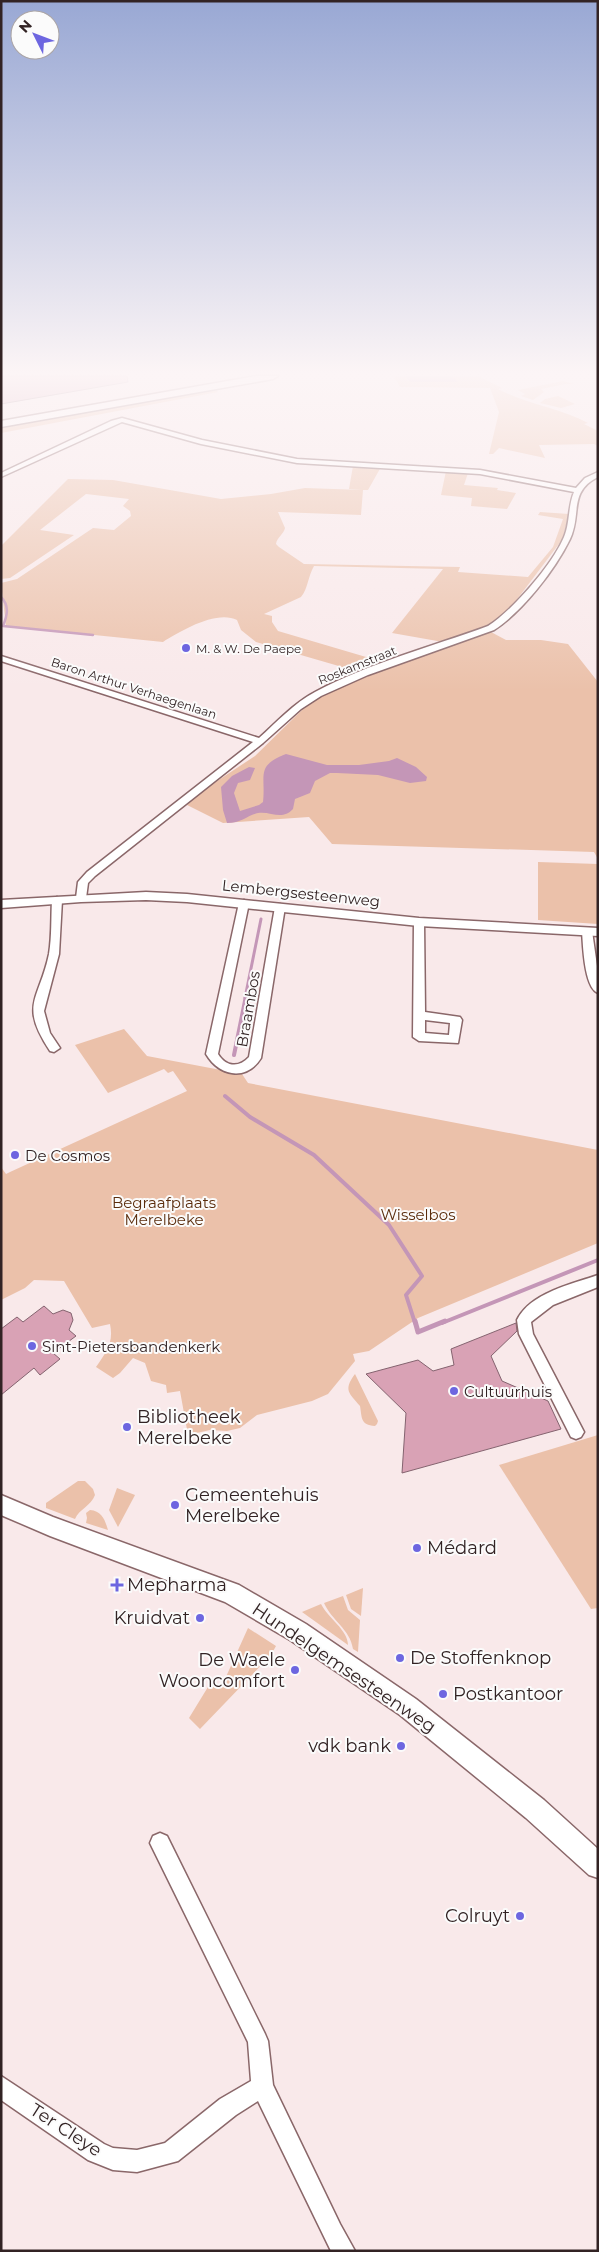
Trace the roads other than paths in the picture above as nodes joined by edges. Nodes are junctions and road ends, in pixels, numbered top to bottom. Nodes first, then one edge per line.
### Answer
1 (528, 481) edge
2 (584, 481) edge
3 (576, 490) junction
4 (1, 658) edge
5 (260, 741) junction
6 (81, 898) junction
7 (57, 900) junction
8 (244, 903) junction
9 (1, 904) edge
10 (280, 907) junction
11 (419, 922) junction
12 (592, 932) edge
13 (598, 989) edge
14 (420, 1015) dead end
15 (54, 1048) dead end
16 (598, 1281) edge
17 (576, 1432) dead end
18 (1, 1505) edge
19 (160, 1843) dead end
20 (598, 1866) edge
21 (262, 2086) junction
22 (1, 2087) edge
23 (344, 2251) edge

1 - 3 street
2 - 3 street
3 - 5 street, Roskamstraat
4 - 5 street, Baron Arthur Verhaegenlaan
5 - 6 street, Roskamstraat
6 - 7 street, Lembergsesteenweg
6 - 8 street, Lembergsesteenweg
7 - 9 street, Lembergsesteenweg
7 - 15 street
8 - 10 street, Lembergsesteenweg
8 - 10 street, Braambos
10 - 11 street, Lembergsesteenweg
11 - 12 street, Lembergsesteenweg
11 - 14 street
12 - 13 street
16 - 17 street
18 - 20 main road, Hundelgemsesteenweg
19 - 21 street
21 - 22 street, Ter Cleye
21 - 23 street

